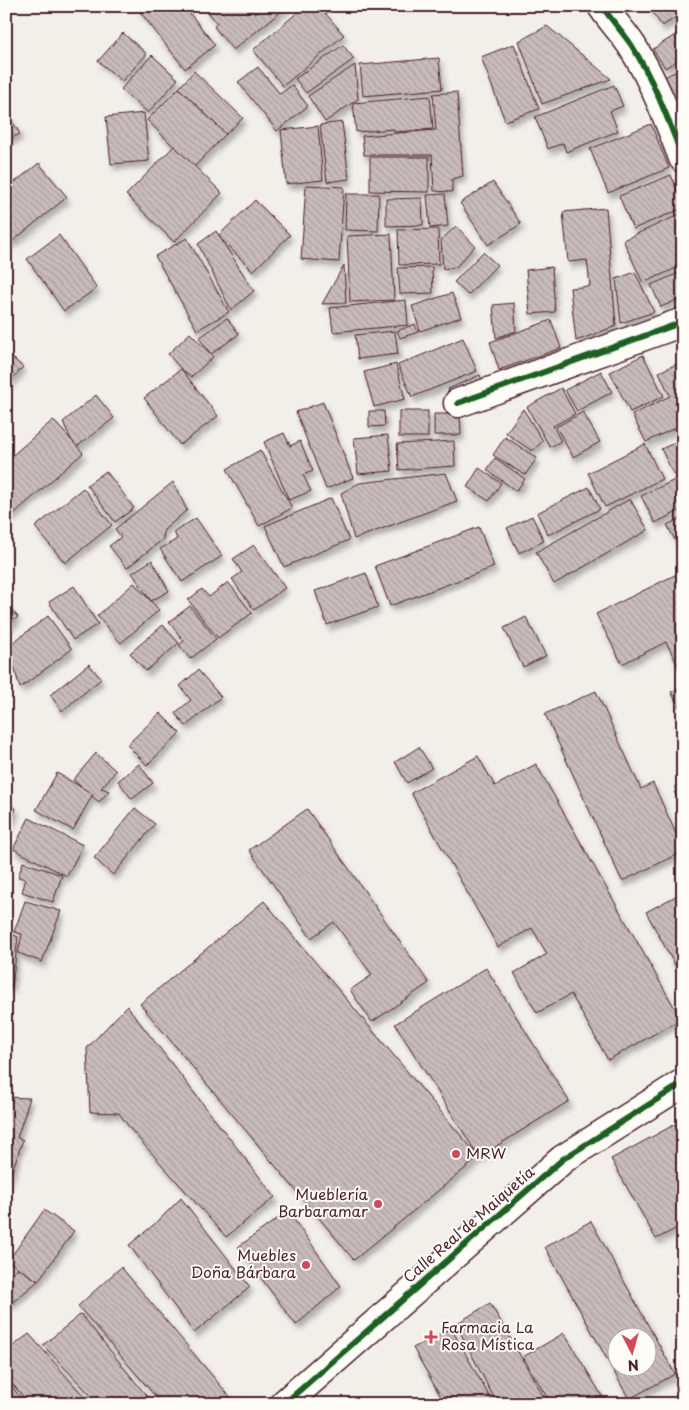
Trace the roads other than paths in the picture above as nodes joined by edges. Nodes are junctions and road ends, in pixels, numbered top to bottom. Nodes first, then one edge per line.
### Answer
1 (602, 6) edge
2 (683, 158) edge
3 (683, 322) edge
4 (458, 403) dead end
5 (683, 1083) edge
6 (284, 1404) edge

1 - 2 street
3 - 4 street
5 - 6 street, Calle Real de Maiquetía

